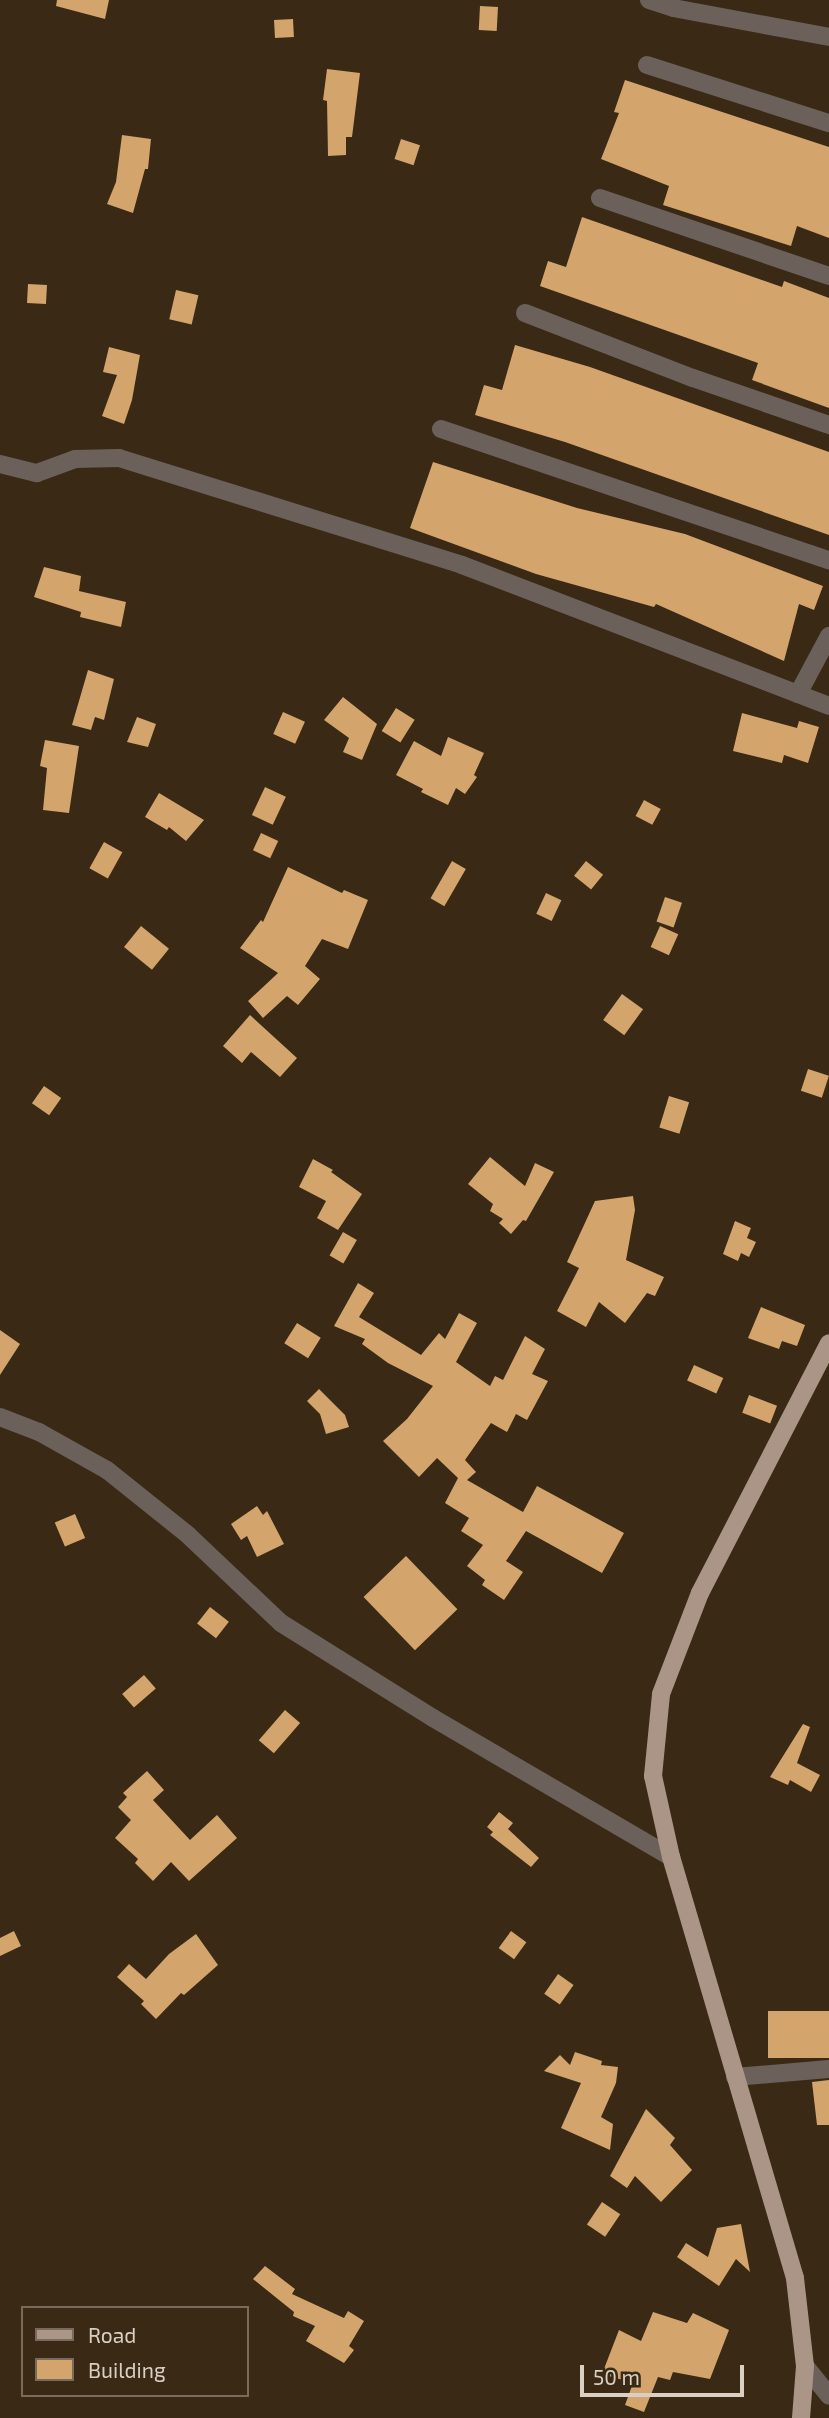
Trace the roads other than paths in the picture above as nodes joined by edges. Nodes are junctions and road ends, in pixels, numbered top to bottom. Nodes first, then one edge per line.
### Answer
1 (649, 0) edge
2 (829, 37) edge
3 (647, 65) dead end
4 (829, 123) edge
5 (600, 198) dead end
6 (829, 276) edge
7 (525, 313) dead end
8 (829, 425) edge
9 (441, 429) dead end
10 (0, 464) edge
11 (829, 560) edge
12 (829, 636) edge
13 (798, 694) junction
14 (829, 706) edge
15 (829, 1343) edge
16 (0, 1418) edge
17 (671, 1857) junction
18 (829, 2069) edge
19 (735, 2077) junction
20 (805, 2366) junction
21 (828, 2394) edge
22 (801, 2418) edge

1 - 2 street
3 - 4 street
5 - 6 street
7 - 8 street
9 - 11 street
10 - 13 street
12 - 13 street
13 - 14 street
15 - 17 main road
16 - 17 street
17 - 19 main road
18 - 19 street
19 - 20 main road
20 - 21 street
20 - 22 main road

